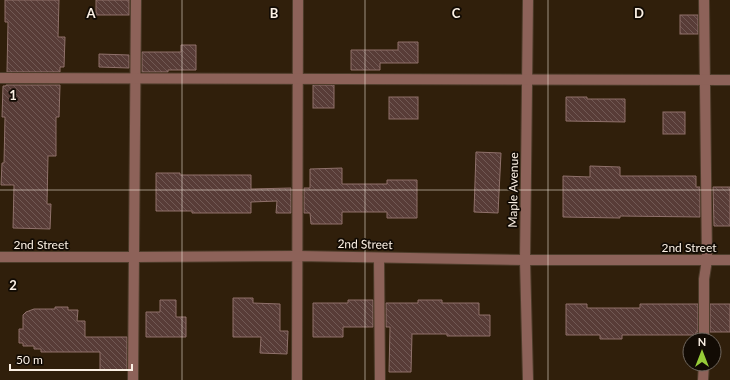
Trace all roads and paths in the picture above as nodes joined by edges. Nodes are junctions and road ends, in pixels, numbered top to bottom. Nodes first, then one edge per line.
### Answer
1 (136, 0) edge
2 (298, 0) edge
3 (528, 0) edge
4 (704, 0) edge
5 (0, 78) edge
6 (135, 79) junction
7 (297, 79) junction
8 (527, 79) junction
9 (704, 80) junction
10 (730, 80) edge
11 (297, 256) junction
12 (0, 257) edge
13 (134, 258) junction
14 (380, 258) junction
15 (525, 260) junction
16 (707, 260) junction
17 (730, 260) edge
18 (704, 332) edge
19 (133, 380) edge
20 (297, 380) edge
21 (380, 380) edge
22 (528, 380) edge

1 - 6 street
2 - 7 street
3 - 8 street, Maple Avenue
4 - 9 street
5 - 6 street
6 - 7 street
6 - 13 street
7 - 8 street
7 - 11 street
8 - 9 street
8 - 15 street, Maple Avenue
9 - 10 street
9 - 16 street
11 - 13 street, 2nd Street
11 - 14 street, 2nd Street
11 - 20 street
12 - 13 street, 2nd Street
13 - 19 street
14 - 15 street, 2nd Street
14 - 21 street
15 - 16 street, 2nd Street
15 - 22 street, Maple Avenue
16 - 17 street, 2nd Street
16 - 18 street

